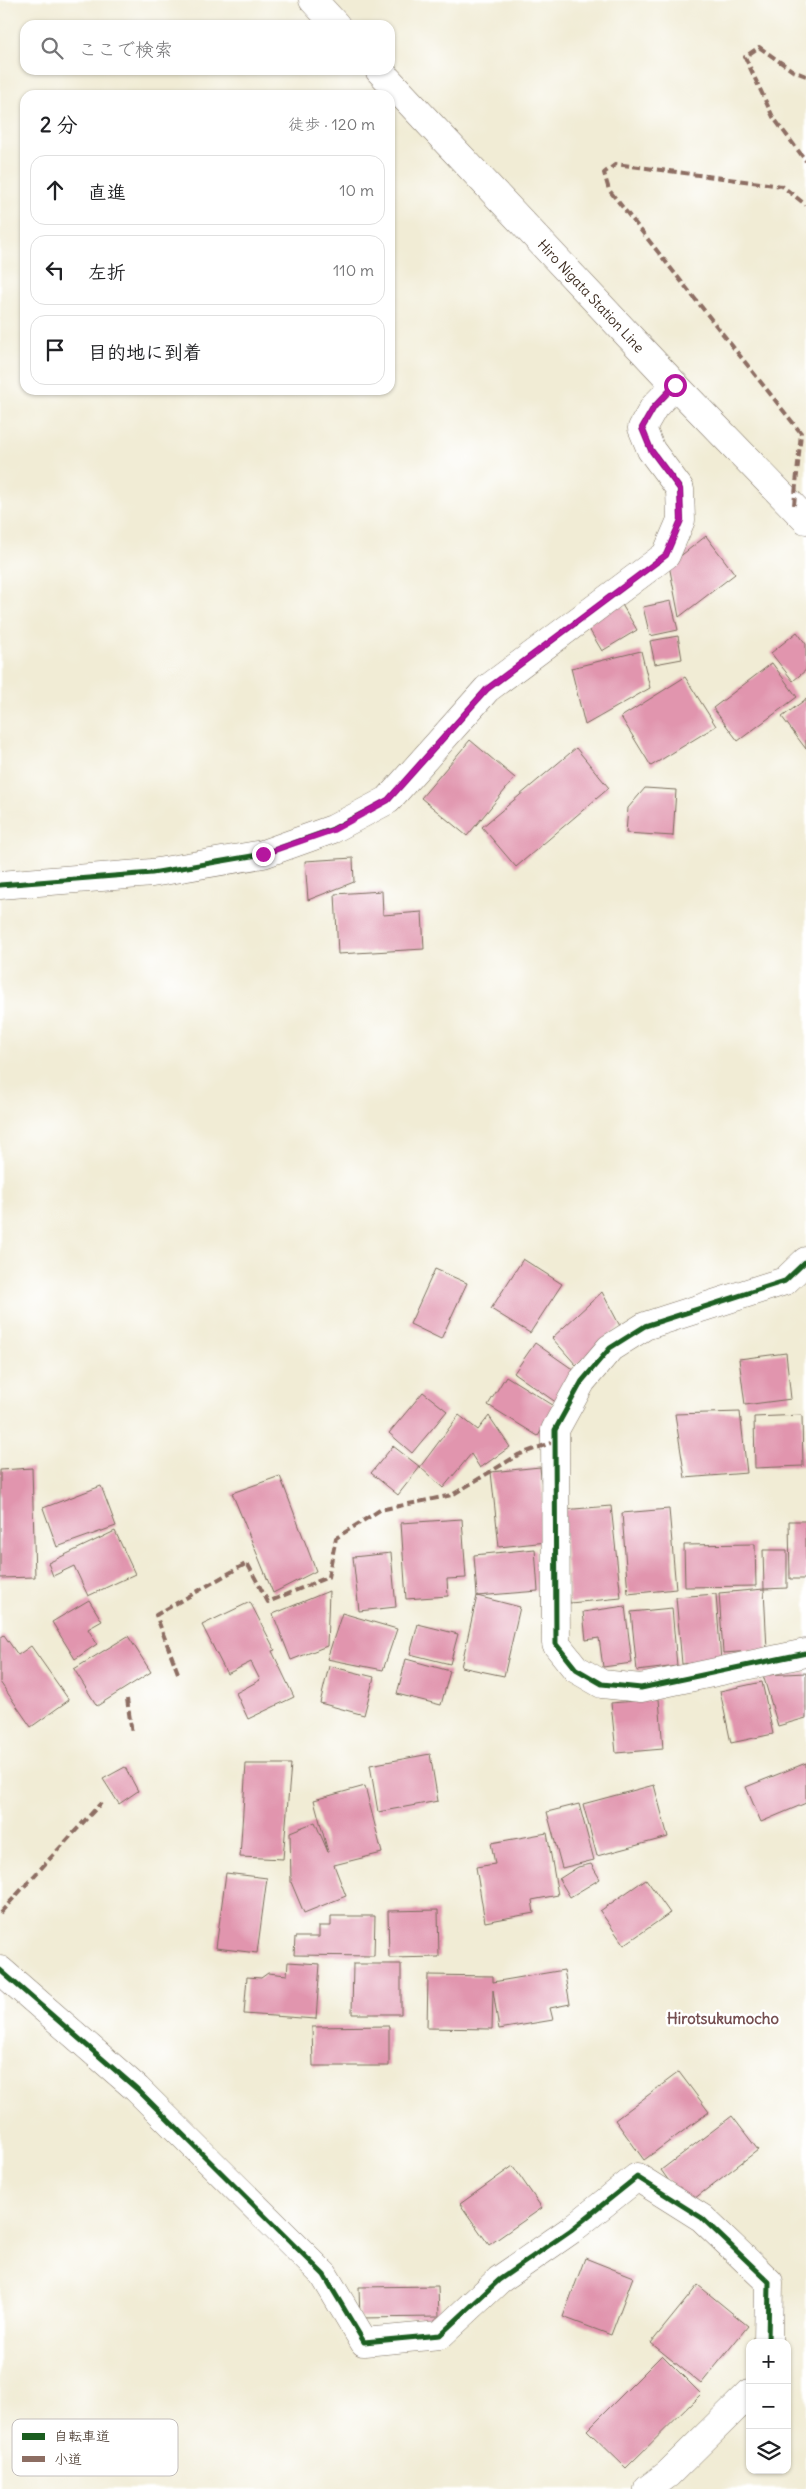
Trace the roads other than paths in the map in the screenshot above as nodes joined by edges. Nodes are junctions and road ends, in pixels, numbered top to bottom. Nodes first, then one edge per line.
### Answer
1 (313, 0) edge
2 (331, 20) edge
3 (384, 75) edge
4 (675, 385) junction
5 (806, 520) edge
6 (0, 885) edge
7 (806, 1261) edge
8 (806, 1653) edge
9 (0, 1970) edge
10 (768, 2339) edge
11 (746, 2397) edge
12 (648, 2489) edge

1 - 2 street
3 - 4 street, Hiro Nigata Station Line
4 - 5 street, Hiro Nigata Station Line
4 - 6 street
7 - 8 street
9 - 10 street
11 - 12 street

